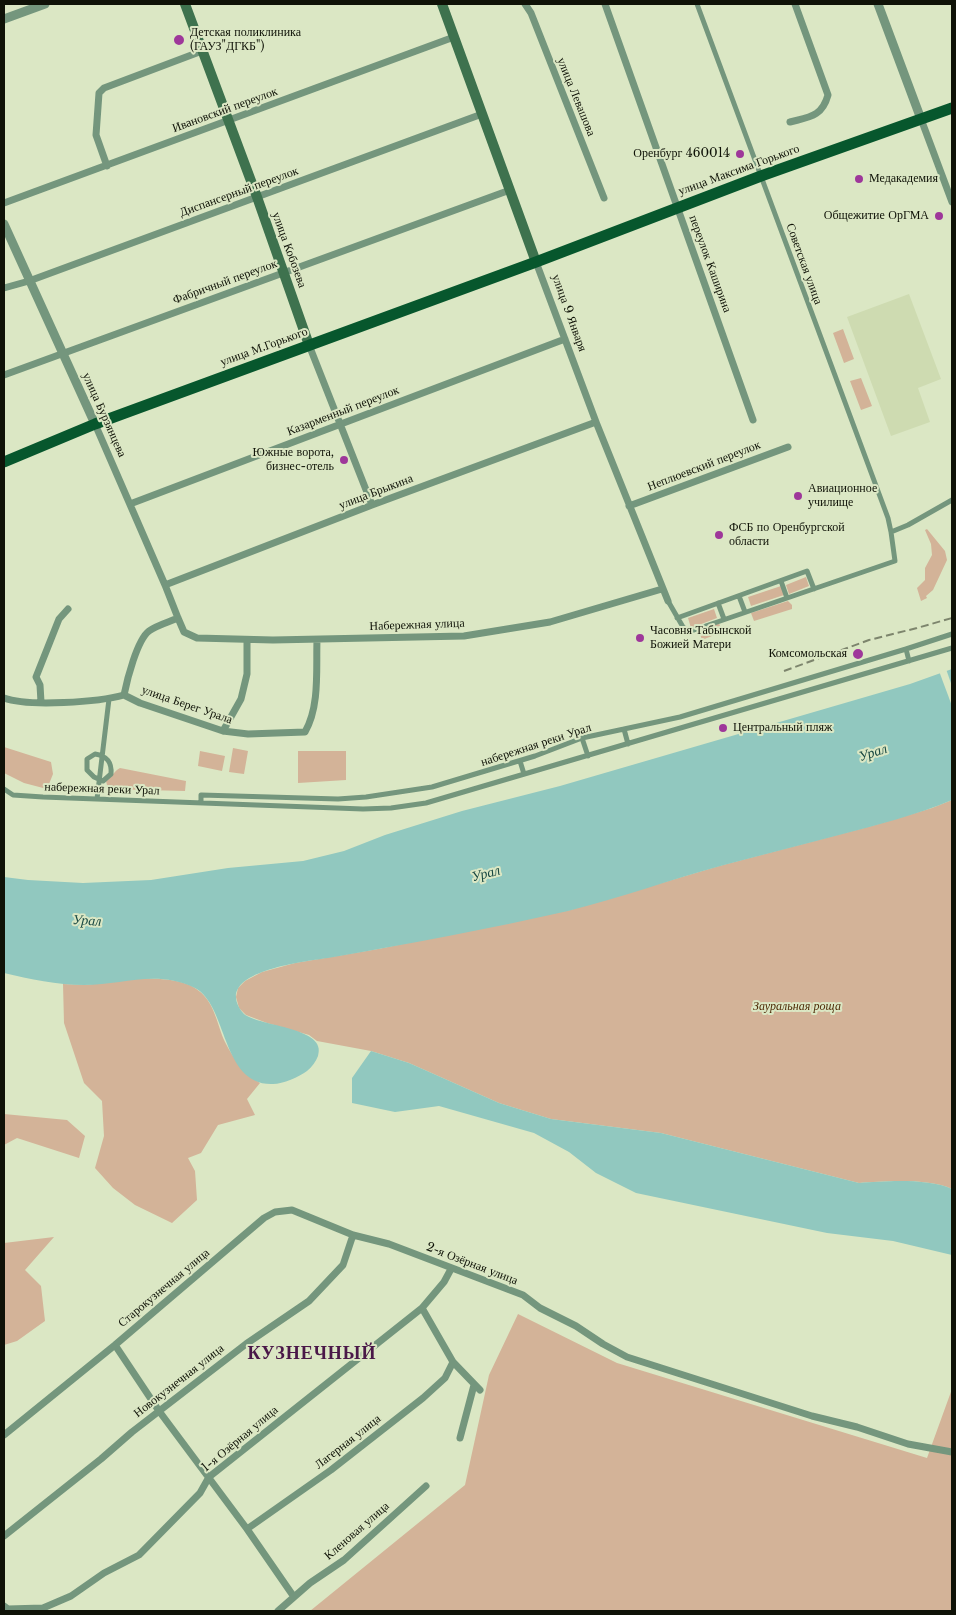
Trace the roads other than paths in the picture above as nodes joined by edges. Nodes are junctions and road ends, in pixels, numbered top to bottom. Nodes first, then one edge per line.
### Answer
1 (46, 4) edge
2 (185, 4) edge
3 (442, 4) edge
4 (525, 4) edge
5 (605, 4) edge
6 (697, 4) edge
7 (795, 4) edge
8 (878, 4) edge
9 (4, 19) edge
10 (454, 37) junction
11 (202, 51) junction
12 (952, 108) edge
13 (482, 114) junction
14 (921, 119) junction
15 (228, 121) junction
16 (790, 122) dead end
17 (107, 166) junction
18 (761, 176) junction
19 (510, 190) junction
20 (257, 197) junction
21 (604, 198) dead end
22 (952, 202) edge
23 (4, 203) edge
24 (678, 207) junction
25 (4, 224) edge
26 (536, 262) junction
27 (284, 272) junction
28 (29, 280) junction
29 (4, 288) edge
30 (565, 339) junction
31 (309, 345) junction
32 (62, 353) junction
33 (4, 375) edge
34 (754, 420) dead end
35 (596, 422) junction
36 (95, 424) junction
37 (342, 425) junction
38 (788, 447) dead end
39 (4, 462) edge
40 (952, 500) edge
41 (130, 504) junction
42 (372, 505) junction
43 (629, 506) junction
44 (891, 532) junction
45 (780, 581) junction
46 (165, 585) junction
47 (662, 589) junction
48 (814, 589) junction
49 (739, 596) junction
50 (787, 598) junction
51 (668, 602) joint
52 (718, 603) junction
53 (68, 609) dead end
54 (745, 612) junction
55 (178, 618) junction
56 (677, 618) junction
57 (724, 619) junction
58 (952, 634) edge
59 (247, 640) junction
60 (317, 640) junction
61 (952, 648) edge
62 (906, 649) junction
63 (909, 661) junction
64 (861, 662) junction
65 (865, 674) junction
66 (770, 689) junction
67 (124, 695) junction
68 (4, 698) edge
69 (109, 699) junction
70 (773, 700) junction
71 (41, 702) junction
72 (716, 706) junction
73 (719, 717) junction
74 (624, 729) junction
75 (223, 731) junction
76 (582, 738) junction
77 (628, 744) junction
78 (102, 755) junction
79 (588, 756) junction
80 (520, 761) junction
81 (524, 774) junction
82 (476, 775) junction
83 (99, 780) junction
84 (432, 787) junction
85 (480, 787) junction
86 (4, 789) edge
87 (97, 799) junction
88 (434, 800) junction
89 (201, 802) junction
90 (353, 1236) junction
91 (451, 1269) junction
92 (422, 1308) junction
93 (115, 1344) junction
94 (453, 1362) junction
95 (159, 1411) junction
96 (4, 1435) edge
97 (460, 1438) dead end
98 (952, 1452) edge
99 (208, 1477) junction
100 (426, 1486) dead end
101 (247, 1529) junction
102 (4, 1536) edge
103 (294, 1597) junction
104 (6, 1609) edge
105 (278, 1611) edge

1 - 9 street
2 - 11 main road, улица Кобозева
3 - 10 main road, улица 9 Января
4 - 21 street, улица Левашова
5 - 24 street, переулок Каширина
6 - 18 street, Советская улица
7 - 16 street
8 - 14 street
10 - 13 main road, улица 9 Января
10 - 15 street, Ивановский переулок
11 - 15 main road, улица Кобозева
11 - 17 street
12 - 14 main road, улица Максима Горького
13 - 19 main road, улица 9 Января
13 - 20 street, Диспансерный переулок
14 - 18 main road, улица Максима Горького
14 - 22 street
15 - 17 street, Ивановский переулок
15 - 20 main road, улица Кобозева
17 - 23 street, Ивановский переулок
18 - 24 main road, улица Максима Горького
18 - 44 street, Советская улица
19 - 26 main road, улица 9 Января
19 - 27 street, Фабричный переулок
20 - 27 main road, улица Кобозева
20 - 28 street, Диспансерный переулок
24 - 26 main road, улица Максима Горького
24 - 34 street, переулок Каширина
25 - 28 street, улица Бурзянцева
26 - 30 street, улица 9 Января
26 - 31 main road, улица М.Горького
27 - 31 main road, улица Кобозева
27 - 32 street, Фабричный переулок
28 - 29 street, Диспансерный переулок
28 - 32 street, улица Бурзянцева
30 - 35 street, улица 9 Января
30 - 37 street, Казарменный переулок
31 - 36 main road, улица М.Горького
31 - 37 street, улица Кобозева
32 - 33 street, Фабричный переулок
32 - 36 street, улица Бурзянцева
35 - 42 street, улица Брыкина
35 - 43 street, улица 9 Января
36 - 39 main road, улица М.Горького
36 - 41 street, улица Бурзянцева
37 - 41 street, Казарменный переулок
37 - 42 street, улица Кобозева
38 - 43 street, Неплюевский переулок
40 - 44 street
41 - 46 street, улица Бурзянцева
42 - 46 street, улица Брыкина
43 - 47 street, улица 9 Января
44 - 48 street
45 - 48 street
45 - 49 street
45 - 50 street
46 - 55 street, улица Бурзянцева
47 - 51 street, улица 9 Января
47 - 60 street, Набережная улица
48 - 50 street
49 - 52 street
49 - 54 street
50 - 54 street
51 - 56 street, улица 9 Января
52 - 56 street
52 - 57 street
53 - 71 street
54 - 57 street
55 - 59 street, Набережная улица
55 - 67 street
56 - 57 street, улица 9 Января
58 - 62 street, набережная реки Урал
59 - 60 street, Набережная улица
59 - 75 street
60 - 75 street, улица Берег Урала
61 - 63 street, набережная реки Урал
62 - 63 street
62 - 64 street, набережная реки Урал
63 - 65 street, набережная реки Урал
64 - 65 street
64 - 66 street, набережная реки Урал
65 - 70 street, набережная реки Урал
66 - 70 street
66 - 72 street, набережная реки Урал
67 - 69 street, улица Берег Урала
67 - 75 street, улица Берег Урала
68 - 71 street, улица Берег Урала
69 - 71 street, улица Берег Урала
69 - 78 street
70 - 73 street, набережная реки Урал
72 - 73 street
72 - 74 street, набережная реки Урал
73 - 77 street, набережная реки Урал
74 - 76 street, набережная реки Урал
74 - 77 street
76 - 79 street
76 - 80 street, набережная реки Урал
77 - 79 street, набережная реки Урал
78 - 83 street
78 - 83 street
78 - 83 street
79 - 81 street, набережная реки Урал
80 - 81 street
80 - 82 street, набережная реки Урал
81 - 85 street, набережная реки Урал
82 - 84 street, набережная реки Урал
82 - 85 street
83 - 87 street
84 - 88 street
84 - 89 street, набережная реки Урал
85 - 88 street, набережная реки Урал
86 - 87 street, набережная реки Урал
87 - 89 street, набережная реки Урал
88 - 89 street, набережная реки Урал
90 - 91 street, 2-я Озёрная улица
90 - 93 street, Старокузнечная улица
90 - 95 street, Новокузнечная улица
91 - 92 street, 1-я Озёрная улица
91 - 98 street, 2-я Озёрная улица
92 - 94 street
92 - 99 street, 1-я Озёрная улица
93 - 95 street
93 - 96 street, Старокузнечная улица
94 - 97 street
94 - 101 street, Лагерная улица
95 - 99 street
95 - 102 street, Новокузнечная улица
99 - 101 street
99 - 104 street, 1-я Озёрная улица
100 - 103 street, Кленовая улица
101 - 103 street
103 - 105 street, Кленовая улица

